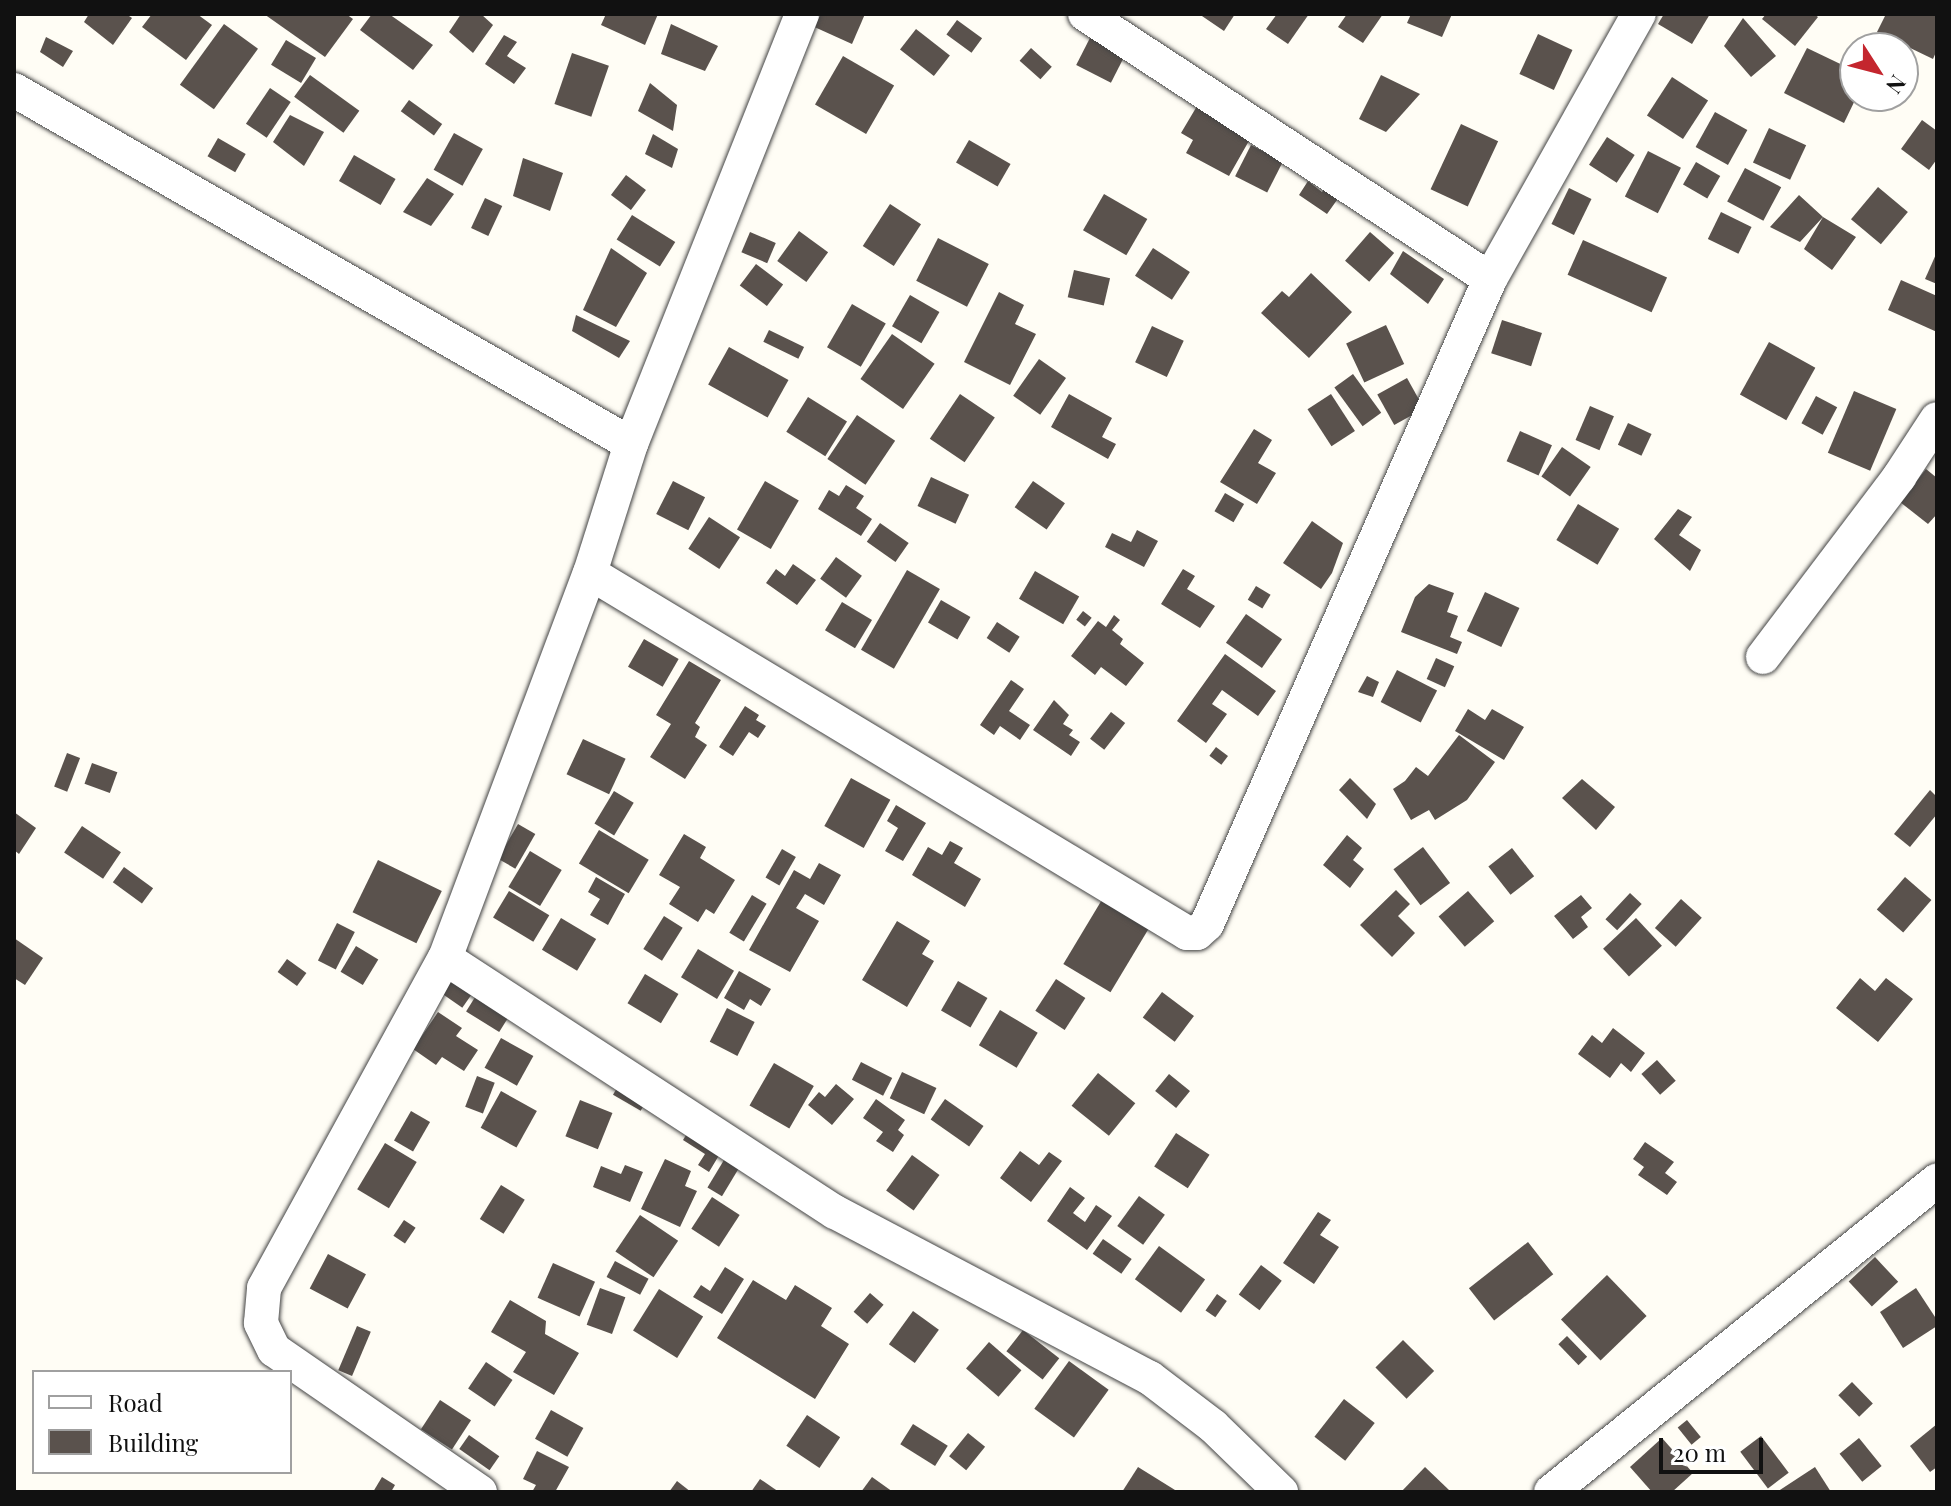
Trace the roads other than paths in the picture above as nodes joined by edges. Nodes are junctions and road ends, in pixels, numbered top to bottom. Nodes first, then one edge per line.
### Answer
1 (802, 14) edge
2 (1085, 14) edge
3 (1639, 14) edge
4 (14, 90) edge
5 (1490, 279) junction
6 (1937, 419) edge
7 (631, 444) junction
8 (590, 573) junction
9 (1763, 657) dead end
10 (445, 958) junction
11 (1937, 1180) edge
12 (480, 1492) edge
13 (1281, 1492) edge
14 (1551, 1492) edge

1 - 7 street
2 - 5 street
3 - 5 street
4 - 7 street
5 - 8 street
6 - 9 street
7 - 8 street
8 - 10 street
10 - 12 street
10 - 13 street
11 - 14 street

